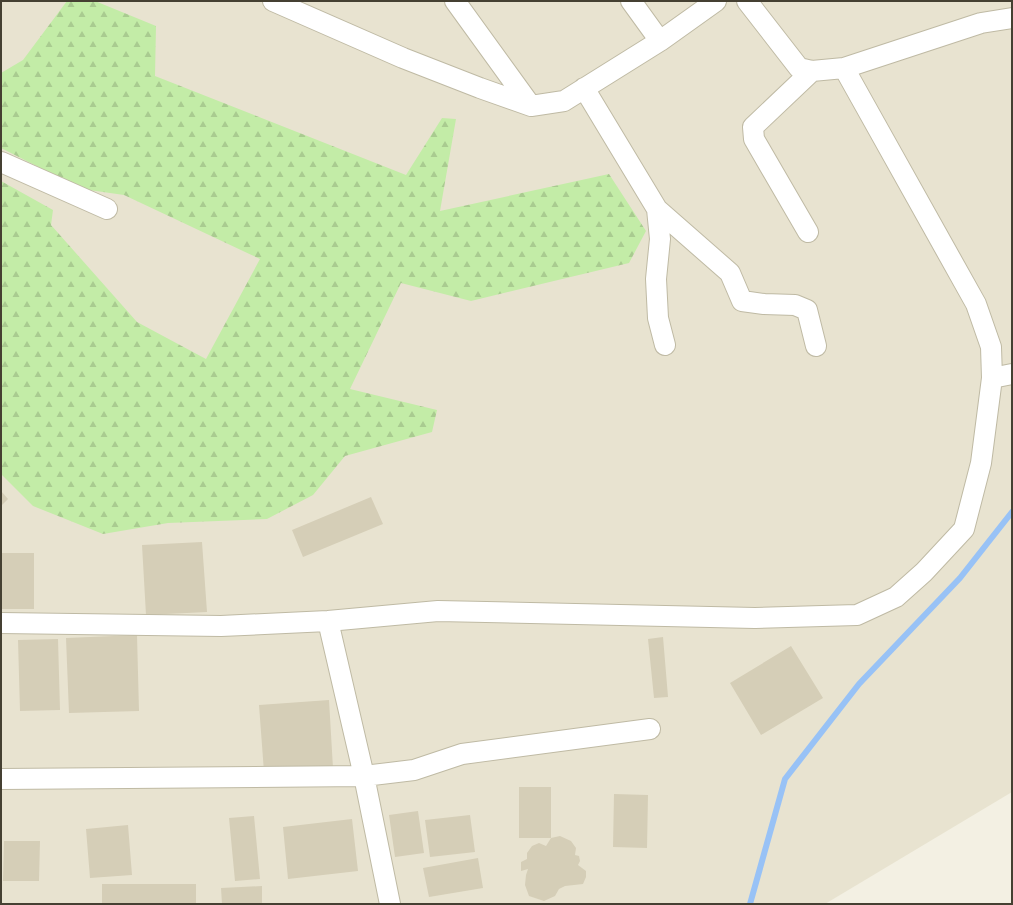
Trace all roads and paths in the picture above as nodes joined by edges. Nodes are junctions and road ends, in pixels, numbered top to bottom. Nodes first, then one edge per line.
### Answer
1 (273, 1) edge
2 (455, 1) edge
3 (631, 1) edge
4 (716, 1) edge
5 (747, 1) edge
6 (1012, 18) edge
7 (660, 41) junction
8 (844, 68) junction
9 (812, 71) junction
10 (584, 88) junction
11 (531, 106) junction
12 (1, 162) edge
13 (106, 209) dead end
14 (657, 209) junction
15 (808, 232) dead end
16 (665, 345) dead end
17 (816, 346) dead end
18 (1012, 374) edge
19 (992, 378) junction
20 (328, 621) junction
21 (1, 623) edge
22 (650, 729) dead end
23 (364, 776) junction
24 (1, 779) edge
25 (390, 904) edge

1 - 11 street
2 - 11 street
3 - 7 street
4 - 7 street
5 - 9 street
6 - 8 street
7 - 10 street
8 - 9 street
8 - 19 street
9 - 15 street
10 - 11 street
10 - 14 street
12 - 13 street
14 - 16 street
14 - 17 street
18 - 19 street
19 - 20 street
20 - 21 street
20 - 23 street
22 - 23 street
23 - 24 street
23 - 25 street

